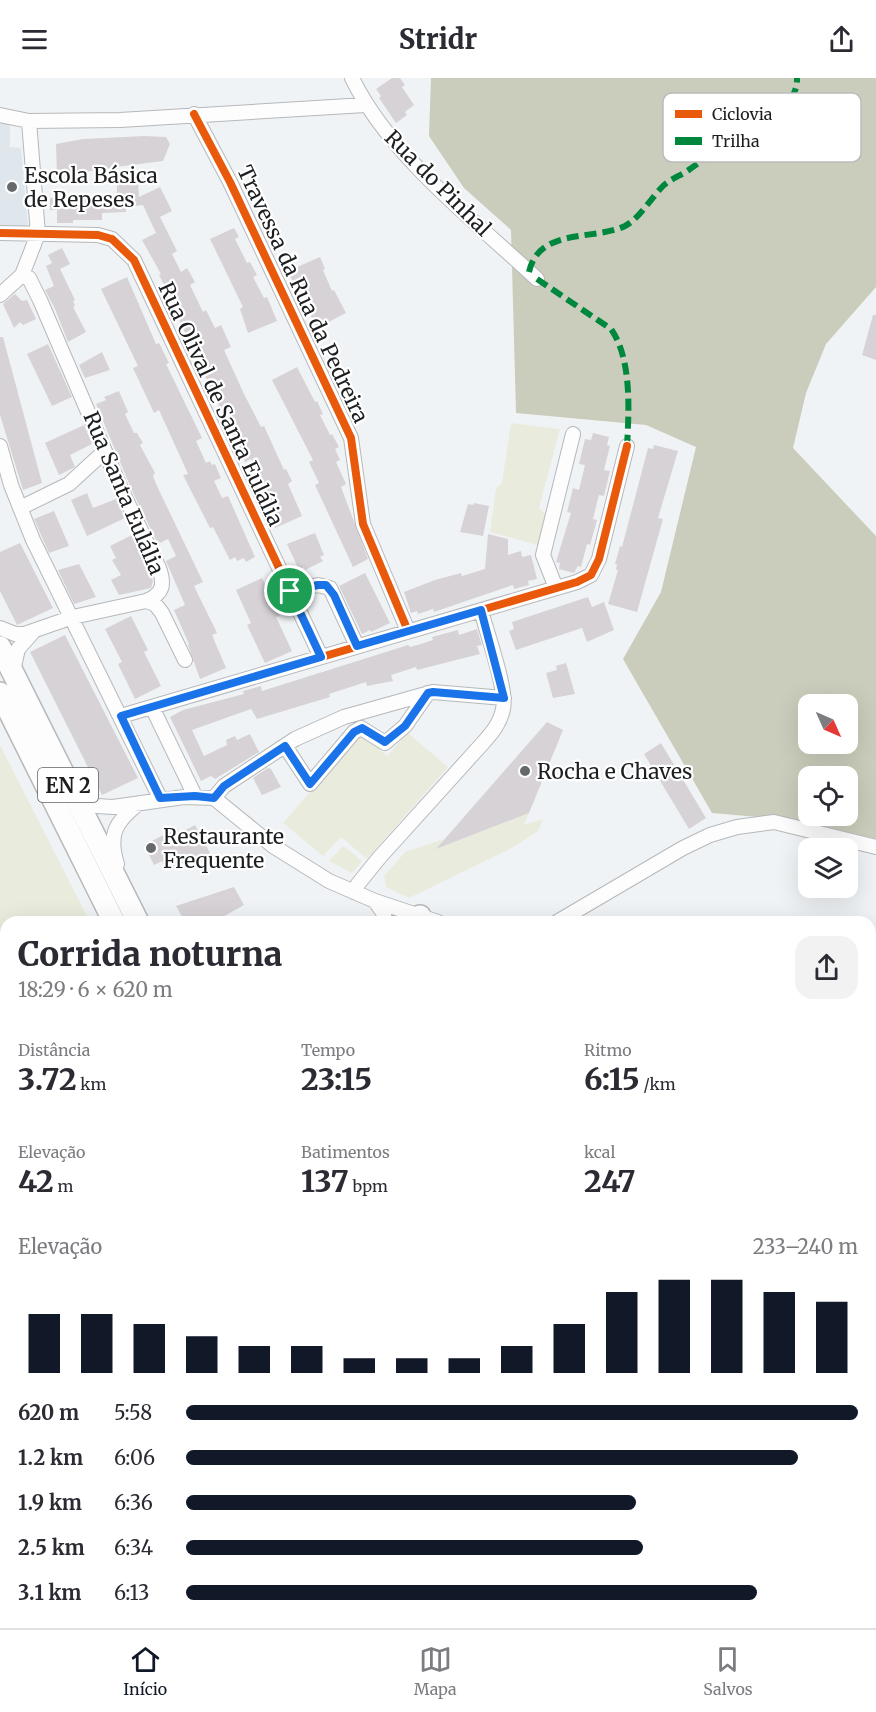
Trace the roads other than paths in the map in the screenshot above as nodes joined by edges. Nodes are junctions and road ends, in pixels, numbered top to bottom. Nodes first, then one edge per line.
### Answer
1 (352, 78) edge
2 (365, 105) junction
3 (194, 114) junction
4 (0, 115) edge
5 (29, 121) junction
6 (0, 233) edge
7 (38, 234) junction
8 (22, 274) junction
9 (537, 279) dead end
10 (0, 295) edge
11 (573, 434) dead end
12 (0, 446) edge
13 (627, 447) dead end
14 (105, 451) junction
15 (20, 508) junction
16 (556, 588) junction
17 (290, 591) junction
18 (146, 601) junction
19 (481, 610) junction
20 (73, 618) junction
21 (0, 628) edge
22 (408, 631) junction
23 (33, 632) junction
24 (357, 646) junction
25 (0, 647) edge
26 (321, 657) junction
27 (185, 660) dead end
28 (13, 673) junction
29 (0, 693) edge
30 (428, 693) junction
31 (504, 698) junction
32 (152, 706) junction
33 (121, 716) junction
34 (285, 746) junction
35 (50, 749) junction
36 (195, 796) junction
37 (160, 798) junction
38 (214, 798) junction
39 (138, 804) junction
40 (876, 847) edge
41 (354, 892) junction
42 (375, 901) junction
43 (127, 916) edge
44 (127, 916) edge
45 (128, 916) edge
46 (384, 916) edge
47 (413, 916) edge
48 (567, 916) edge

1 - 2 street, Rua do Pinhal
2 - 3 street
2 - 9 street, Rua do Pinhal
3 - 5 street
3 - 22 street, Travessa da Rua da Pedreira
4 - 5 street
5 - 7 street
6 - 7 street, Rua Olival de Santa Eulália
7 - 8 street
7 - 17 street, Rua Olival de Santa Eulália
8 - 10 street
8 - 14 street, Rua Santa Eulália
11 - 16 street
12 - 15 street
13 - 16 street
14 - 15 street
14 - 18 street, Rua Santa Eulália
15 - 20 street
16 - 19 street
17 - 24 street
17 - 26 street, Rua Olival de Santa Eulália
18 - 20 street, Rua Santa Eulália
18 - 27 street
19 - 22 street
19 - 31 street
20 - 23 street, Rua Santa Eulália
20 - 33 street
21 - 23 street
22 - 24 street
23 - 28 street
24 - 26 street
25 - 28 main road, EN 2
26 - 32 street
28 - 35 main road, EN 2
29 - 44 main road, EN 2
30 - 31 street
30 - 34 street
30 - 34 street
31 - 41 street
32 - 33 street
32 - 36 street
33 - 37 street
34 - 38 street
35 - 39 street
35 - 43 main road, EN 2
36 - 37 street
36 - 38 street
37 - 39 street
38 - 41 street
39 - 45 street
40 - 48 street
41 - 42 street
42 - 46 street
42 - 47 street

